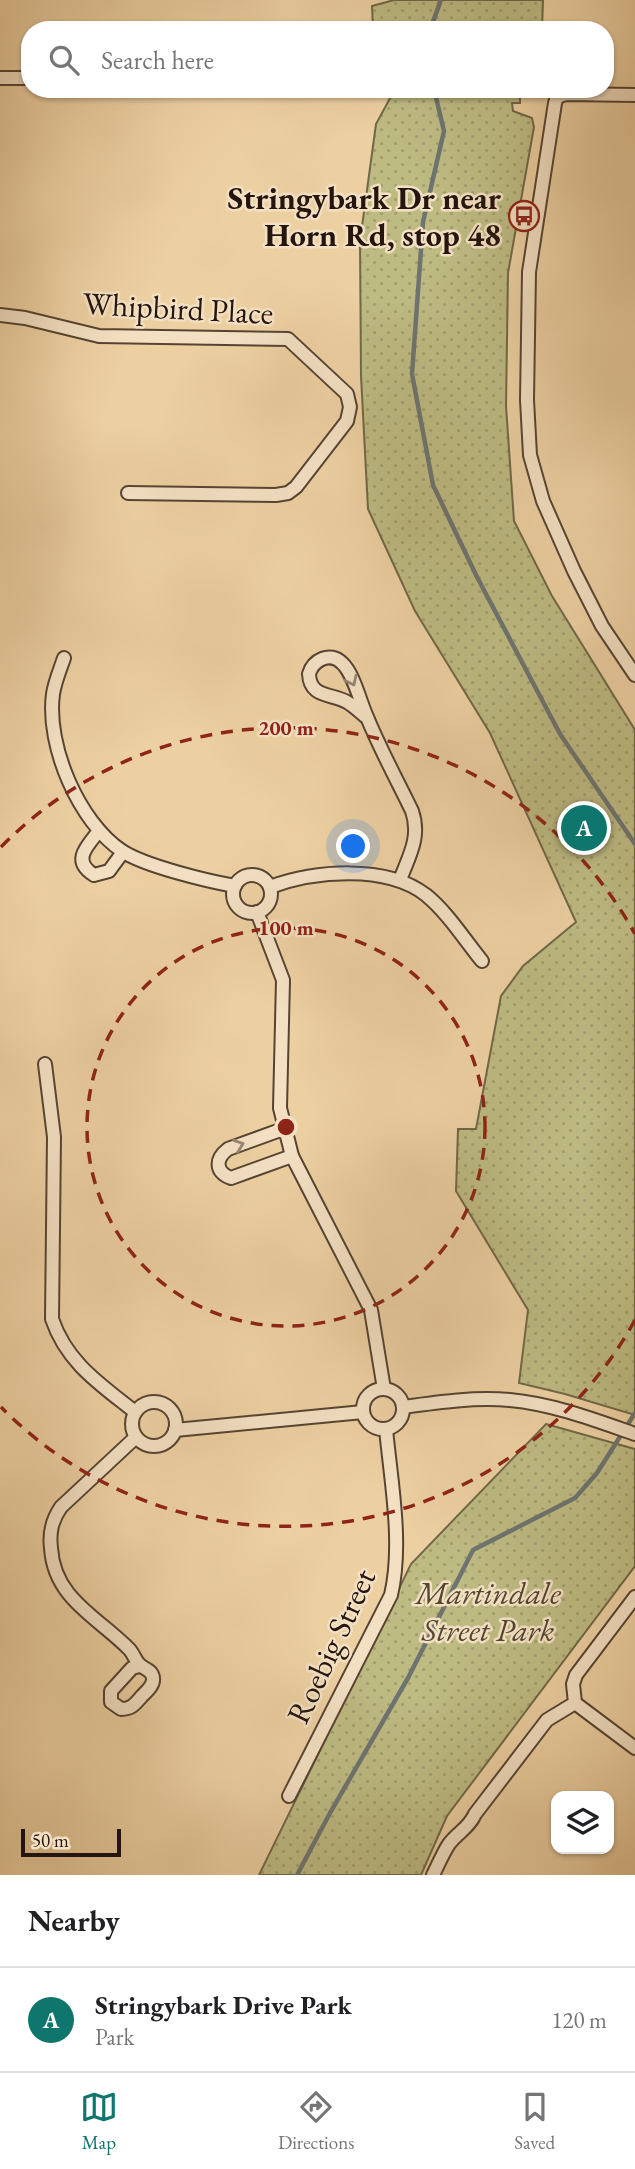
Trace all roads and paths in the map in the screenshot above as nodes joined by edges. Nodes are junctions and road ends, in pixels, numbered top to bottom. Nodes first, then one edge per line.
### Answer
1 (0, 78) edge
2 (21, 78) edge
3 (614, 95) edge
4 (635, 95) edge
5 (557, 98) edge
6 (0, 315) edge
7 (128, 493) dead end
8 (64, 658) dead end
9 (635, 675) edge
10 (366, 716) junction
11 (99, 831) junction
12 (123, 852) junction
13 (400, 880) junction
14 (235, 886) junction
15 (270, 887) junction
16 (257, 912) junction
17 (482, 961) dead end
18 (45, 1064) dead end
19 (284, 1129) junction
20 (292, 1156) junction
21 (384, 1389) junction
22 (403, 1407) junction
23 (135, 1412) junction
24 (363, 1412) junction
25 (386, 1429) junction
26 (175, 1430) junction
27 (635, 1434) edge
28 (136, 1437) junction
29 (635, 1597) edge
30 (139, 1666) dead end
31 (575, 1703) junction
32 (635, 1748) edge
33 (289, 1796) dead end
34 (433, 1875) edge

1 - 2 street
3 - 4 street
5 - 9 street
6 - 7 street, Whipbird Place
8 - 11 street
10 -> 10 street
10 - 13 street
11 - 12 street
11 - 12 street
12 - 14 street
13 - 15 street
13 - 17 street
14 - 15 street
14 - 16 street
15 - 16 street
16 - 19 street
18 - 23 street
19 - 20 street
20 -> 19 street
20 - 21 street
21 - 22 street
21 - 24 street
22 - 25 street
22 - 27 street
23 - 26 street
23 - 28 street
24 - 25 street
24 - 26 street
25 - 33 street, Roebig Street
26 - 28 street
28 - 30 street
29 - 31 street
31 - 32 street
31 - 34 street

